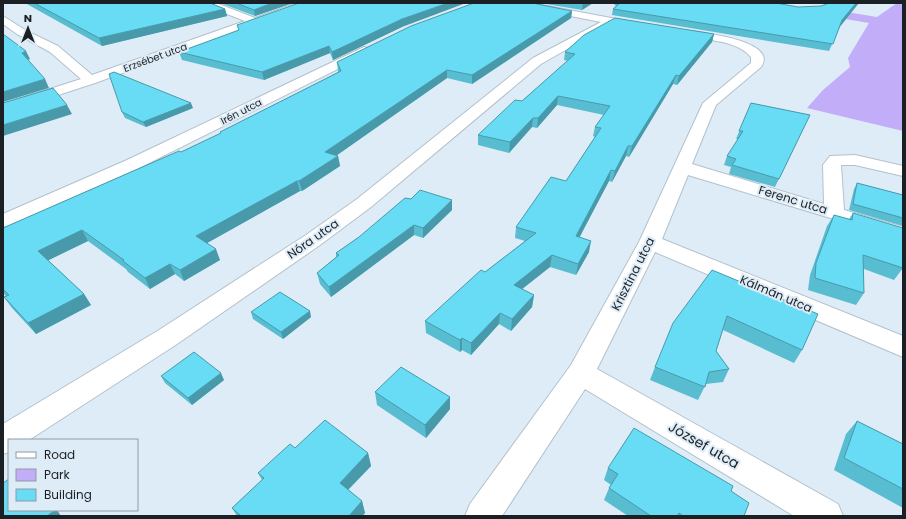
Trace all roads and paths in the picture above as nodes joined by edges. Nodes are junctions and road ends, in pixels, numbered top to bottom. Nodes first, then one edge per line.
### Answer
1 (207, 3) edge
2 (306, 3) edge
3 (518, 3) edge
4 (3, 19) edge
5 (256, 21) junction
6 (610, 21) junction
7 (649, 28) edge
8 (672, 32) edge
9 (378, 44) edge
10 (90, 80) junction
11 (3, 110) edge
12 (682, 167) junction
13 (903, 171) edge
14 (834, 212) junction
15 (3, 221) edge
16 (903, 234) edge
17 (650, 242) junction
18 (903, 347) edge
19 (581, 373) junction
20 (3, 440) edge
21 (482, 516) edge
22 (826, 516) edge

1 - 5 street
2 - 5 street, Erzsébet utca
3 - 6 street
4 - 10 street
5 - 10 street, Erzsébet utca
6 - 7 street
6 - 20 street, Nóra utca
8 - 12 street, Krisztina utca
9 - 15 street, Irén utca
10 - 11 street, Erzsébet utca
12 - 14 street, Ferenc utca
12 - 17 street, Krisztina utca
13 - 14 street
14 - 16 street, Ferenc utca
17 - 18 street, Kálmán utca
17 - 19 street, Krisztina utca
19 - 21 street, Krisztina utca
19 - 22 street, József utca

